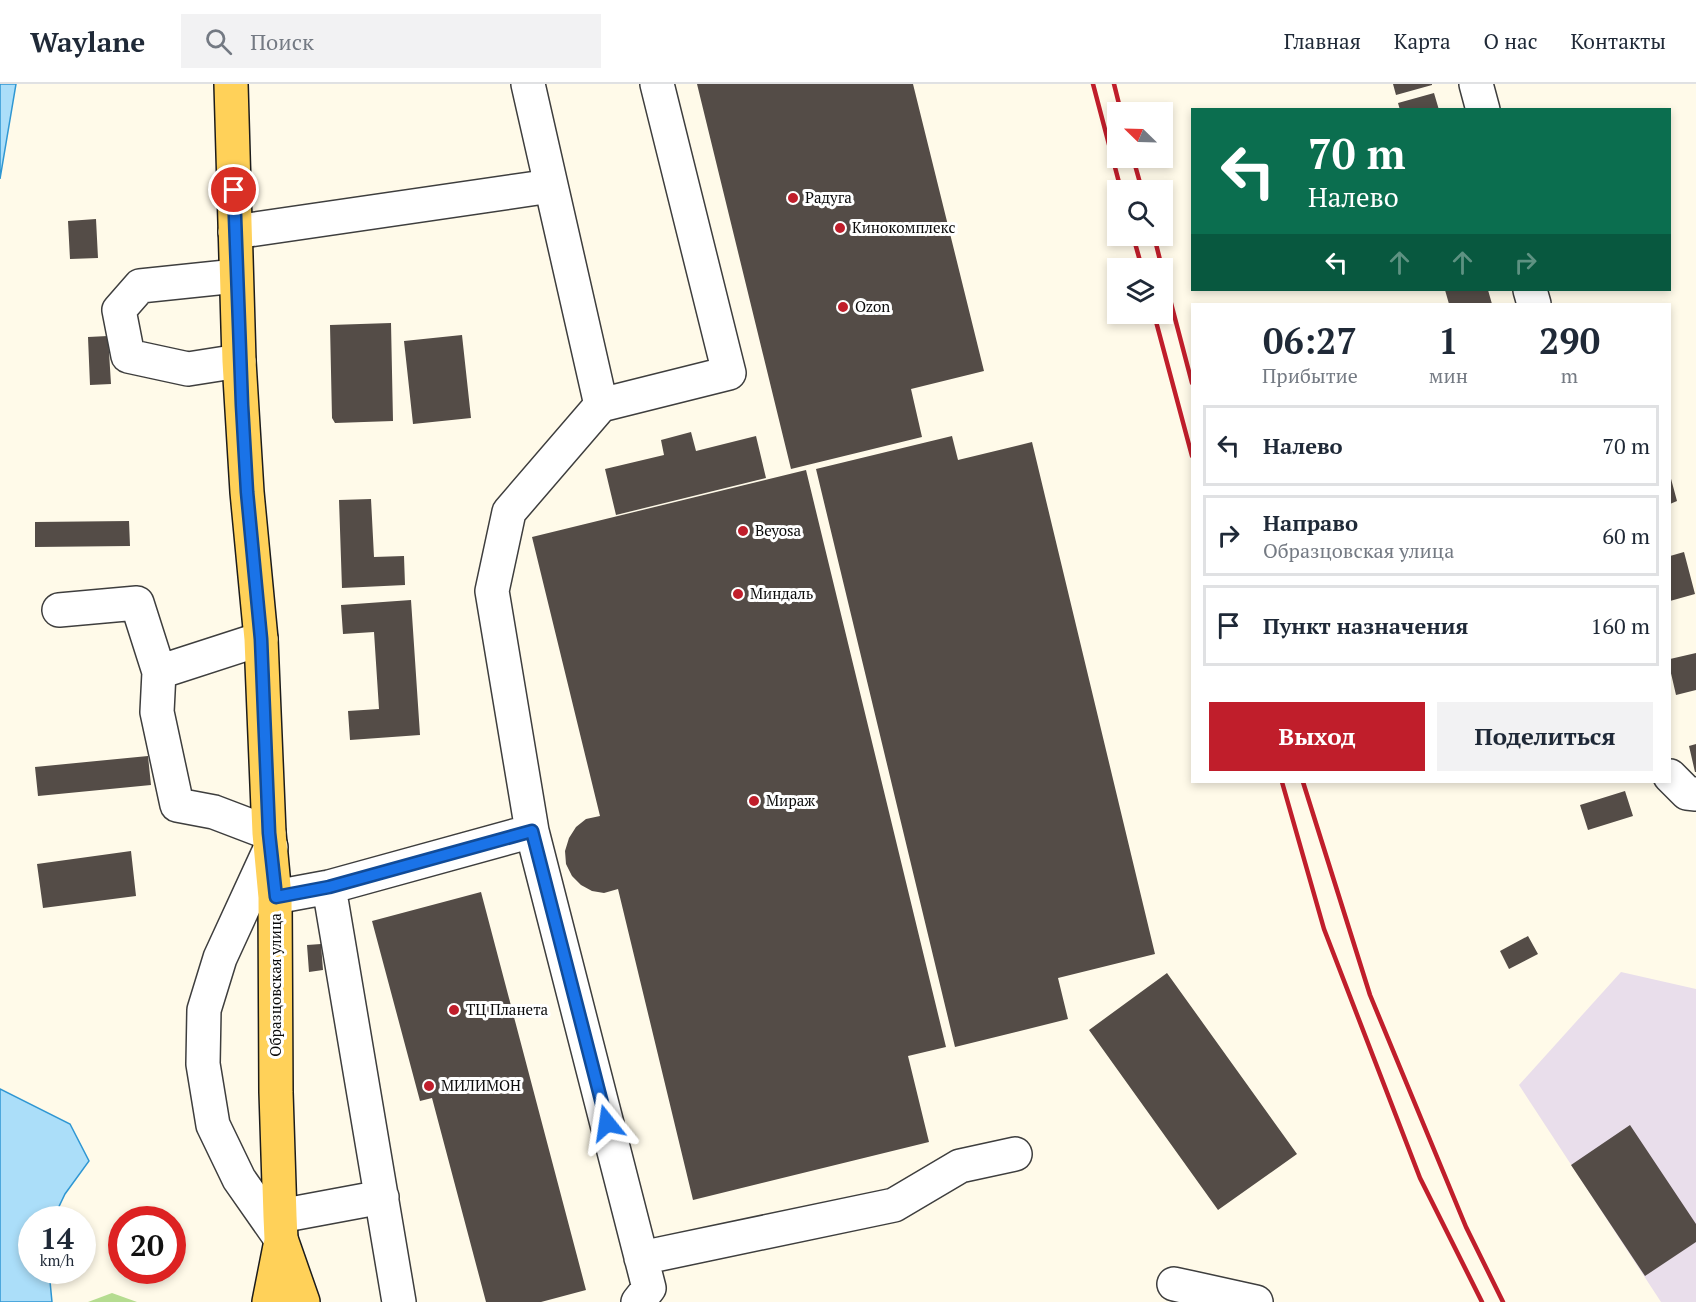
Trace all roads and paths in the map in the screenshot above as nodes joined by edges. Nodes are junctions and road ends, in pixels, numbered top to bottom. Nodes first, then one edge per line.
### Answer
1 (231, 84) edge
2 (528, 84) edge
3 (657, 84) edge
4 (1476, 84) edge
5 (1482, 108) edge
6 (551, 186) junction
7 (235, 232) junction
8 (236, 276) junction
9 (239, 361) junction
10 (602, 405) junction
11 (59, 610) dead end
12 (261, 639) junction
13 (159, 672) junction
14 (1671, 777) edge
15 (1696, 794) edge
16 (532, 831) junction
17 (270, 840) junction
18 (329, 887) junction
19 (276, 897) junction
20 (1015, 1154) dead end
21 (382, 1197) junction
22 (280, 1227) junction
23 (641, 1258) junction
24 (1174, 1284) dead end
25 (269, 1302) edge
26 (303, 1302) edge
27 (399, 1302) edge
28 (638, 1302) edge
29 (1256, 1302) edge

1 - 7 main road, Образцовская улица
2 - 6 street
3 - 10 street
4 - 5 street
6 - 7 street
6 - 10 street
7 - 8 main road, Образцовская улица
8 - 9 main road, Образцовская улица
8 - 9 street
9 - 12 main road, Образцовская улица
10 - 16 street
11 - 13 street
12 - 13 street
12 - 17 main road, Образцовская улица
13 - 17 street
14 - 15 street
16 - 18 street
16 - 23 street
17 - 19 main road, Образцовская улица
17 - 22 street
18 - 19 street
18 - 21 street
19 - 22 main road, Образцовская улица
20 - 23 street
21 - 22 street
21 - 27 street
22 - 25 main road
22 - 26 main road
23 - 28 street
24 - 29 street

